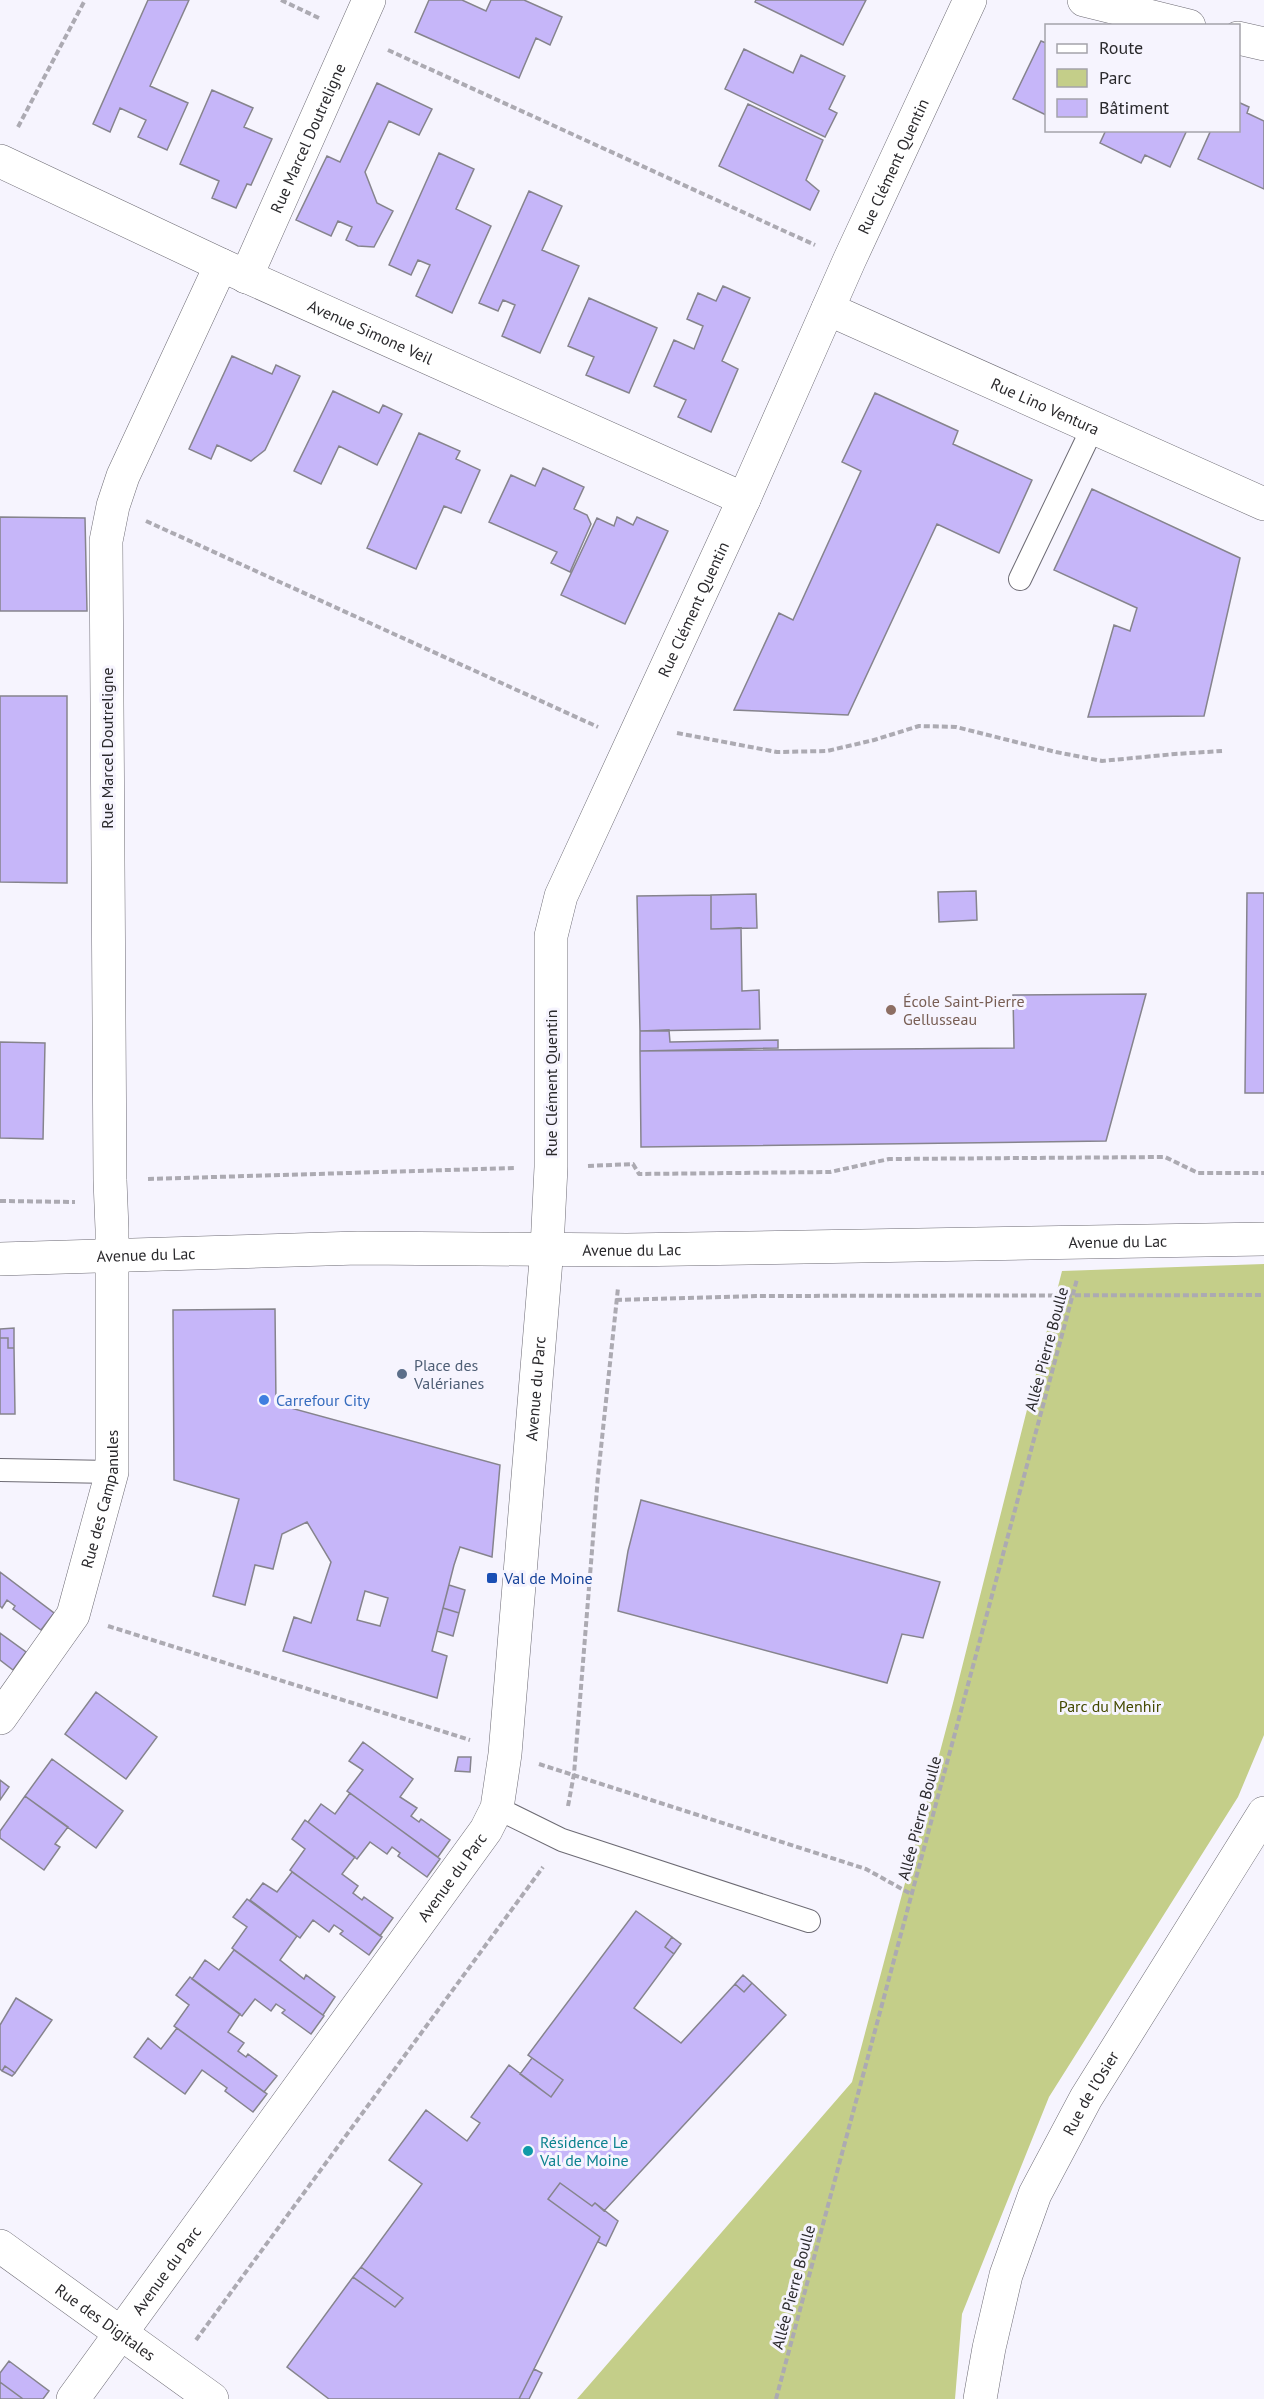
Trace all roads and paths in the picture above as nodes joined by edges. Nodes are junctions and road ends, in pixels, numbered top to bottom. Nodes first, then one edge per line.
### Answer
1 (85, 0) edge
2 (281, 0) edge
3 (369, 0) edge
4 (970, 0) edge
5 (1083, 0) edge
6 (1181, 24) edge
7 (353, 34) junction
8 (1240, 38) edge
9 (1264, 44) edge
10 (0, 162) edge
11 (849, 261) junction
12 (233, 271) junction
13 (828, 309) junction
14 (1093, 427) junction
15 (744, 499) junction
16 (1264, 504) edge
17 (1020, 579) dead end
18 (633, 1164) dead end
19 (551, 1167) junction
20 (1264, 1173) edge
21 (110, 1180) junction
22 (0, 1201) edge
23 (1264, 1239) edge
24 (1086, 1243) junction
25 (547, 1248) junction
26 (112, 1255) junction
27 (0, 1259) edge
28 (1264, 1296) edge
29 (1073, 1297) junction
30 (616, 1300) dead end
31 (0, 1470) edge
32 (112, 1472) junction
33 (0, 1718) edge
34 (497, 1808) junction
35 (1264, 1813) edge
36 (809, 1921) dead end
37 (0, 2246) edge
38 (121, 2334) junction
39 (74, 2399) edge
40 (212, 2399) edge
41 (776, 2399) edge
42 (980, 2399) edge

1 - 10 path
2 - 7 path
3 - 7 street, Rue Marcel Doutreligne
4 - 11 street, Rue Clément Quentin
5 - 6 street
7 - 11 path
7 - 12 street, Rue Marcel Doutreligne
8 - 9 street
10 - 12 street, Avenue Simone Veil
11 - 13 street, Rue Clément Quentin
12 - 15 street, Avenue Simone Veil
12 - 21 street, Rue Marcel Doutreligne
13 - 14 street, Rue Lino Ventura
13 - 15 street, Rue Clément Quentin
14 - 16 street, Rue Lino Ventura
14 - 17 lane
15 - 19 street, Rue Clément Quentin
18 - 20 path
19 - 21 path
19 - 25 street, Rue Clément Quentin
21 - 22 path
21 - 26 street, Rue Marcel Doutreligne
23 - 24 street, Avenue du Lac
24 - 25 street, Avenue du Lac
24 - 29 path, Allée Pierre Boulle
25 - 26 street, Avenue du Lac
25 - 34 street, Avenue du Parc
26 - 27 street, Avenue du Lac
26 - 32 street, Rue des Campanules
28 - 29 path
29 - 30 path
29 - 41 path, Allée Pierre Boulle
31 - 32 lane
32 - 33 street, Rue des Campanules
34 - 36 lane
34 - 38 street, Avenue du Parc
35 - 42 street, Rue de l’Osier
37 - 38 street, Rue des Digitales
38 - 39 street, Avenue du Parc
38 - 40 street, Rue des Digitales

